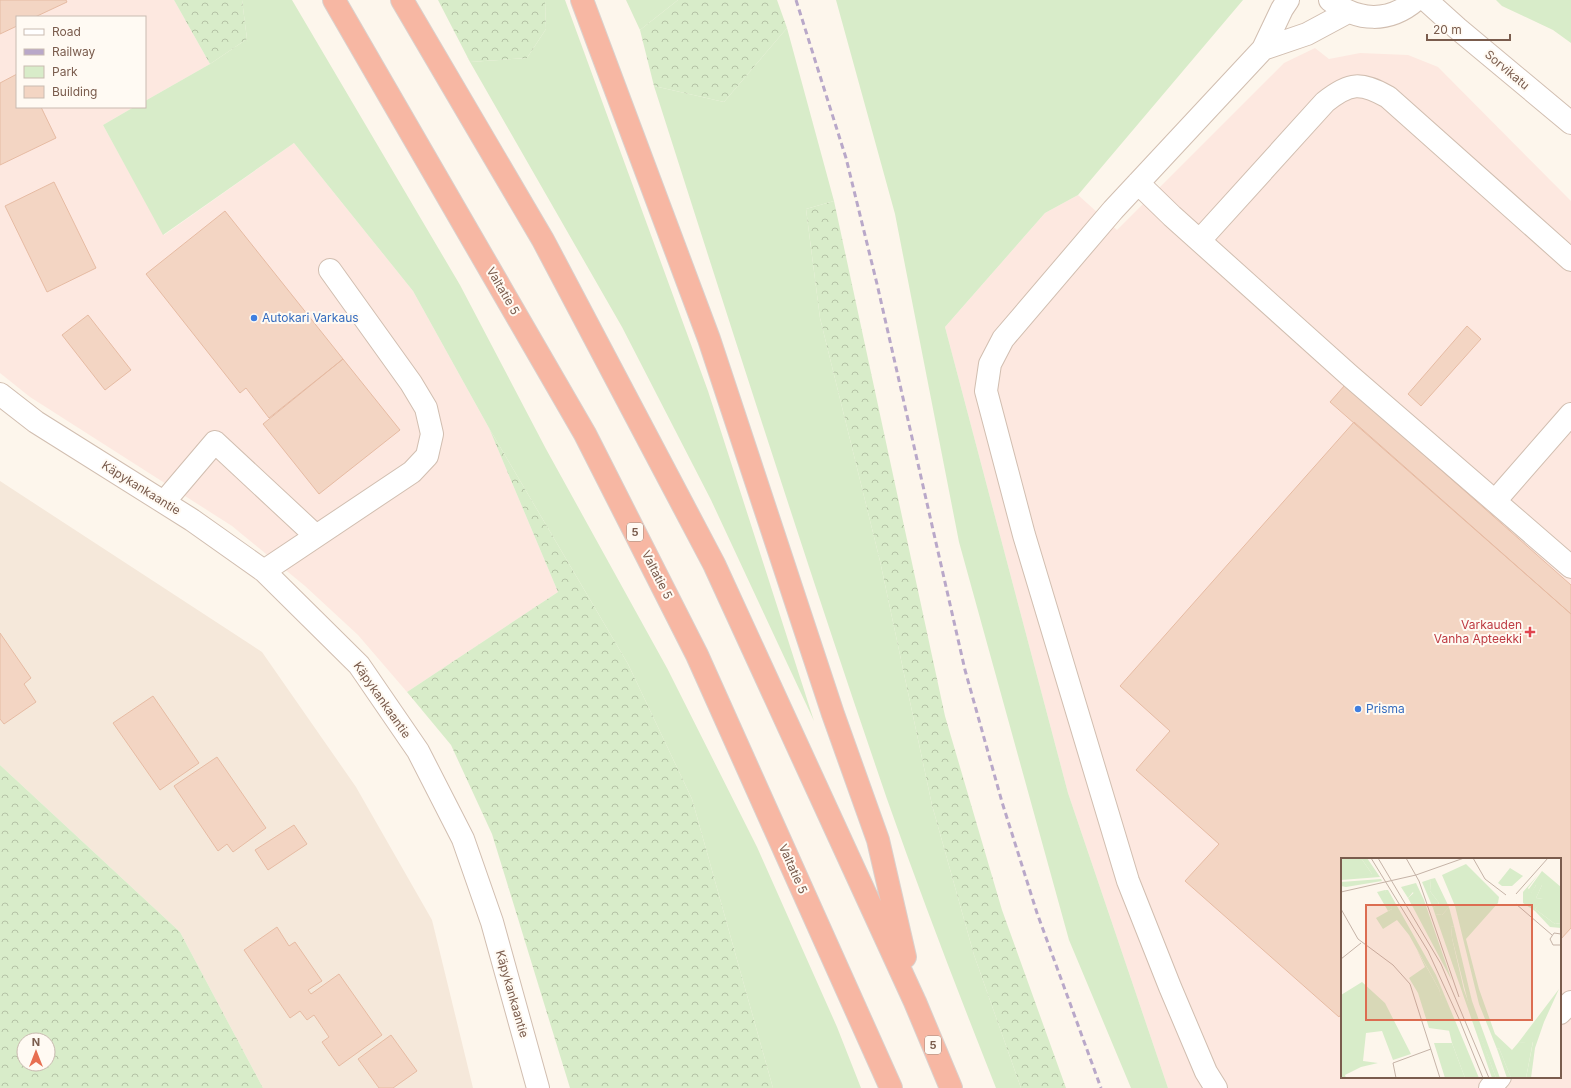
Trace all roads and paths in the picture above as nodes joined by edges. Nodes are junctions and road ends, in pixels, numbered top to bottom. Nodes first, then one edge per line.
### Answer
1 (334, 0) edge
2 (402, 0) edge
3 (582, 0) edge
4 (1288, 0) edge
5 (1416, 0) edge
6 (1426, 0) edge
7 (1339, 6) edge
8 (1263, 49) junction
9 (1571, 123) edge
10 (1138, 183) junction
11 (1200, 240) junction
12 (1571, 260) edge
13 (330, 270) dead end
14 (0, 394) edge
15 (1571, 414) edge
16 (1495, 501) junction
17 (164, 502) junction
18 (316, 536) junction
19 (1571, 567) edge
20 (264, 571) junction
21 (915, 1002) junction
22 (1571, 1002) edge
23 (1561, 1013) edge
24 (1499, 1078) edge
25 (538, 1088) edge
26 (891, 1088) edge
27 (951, 1088) edge
28 (1216, 1088) edge
29 (1490, 1088) edge

1 - 26 highway, Valtatie 5 / 5
2 - 21 highway, 5
3 - 21 highway
4 - 8 street
5 - 7 street
6 - 9 street, Sorvikatu
7 - 8 street
8 - 10 street
10 - 11 street
10 - 28 street
11 - 12 street
11 - 16 street
13 - 18 street
14 - 17 street, Käpykankaantie
15 - 16 street
16 - 19 street
17 - 18 street
17 - 20 street, Käpykankaantie
18 - 20 street
20 - 25 street, Käpykankaantie
21 - 27 highway, 5
22 - 23 street
24 - 29 street

